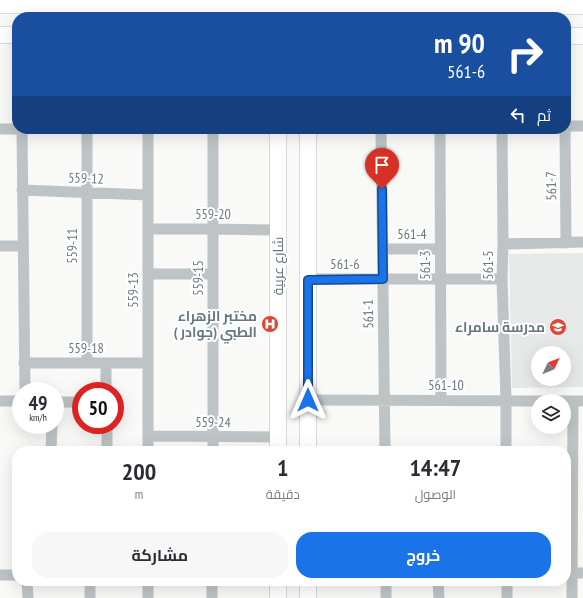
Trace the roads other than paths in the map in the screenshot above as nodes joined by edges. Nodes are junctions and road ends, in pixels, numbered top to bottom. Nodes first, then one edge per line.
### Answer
1 (25, 2) edge
2 (255, 3) edge
3 (348, 3) edge
4 (384, 3) edge
5 (441, 3) edge
6 (504, 3) edge
7 (542, 3) edge
8 (0, 5) edge
9 (583, 6) edge
10 (306, 7) edge
11 (284, 8) edge
12 (0, 35) edge
13 (12, 35) edge
14 (571, 36) edge
15 (583, 36) edge
16 (571, 126) edge
17 (583, 126) edge
18 (0, 128) edge
19 (12, 128) edge
20 (22, 134) edge
21 (88, 134) edge
22 (148, 134) edge
23 (212, 134) edge
24 (278, 134) edge
25 (308, 134) edge
26 (381, 134) edge
27 (440, 134) edge
28 (502, 134) edge
29 (565, 134) edge
30 (22, 190) junction
31 (88, 193) junction
32 (148, 195) junction
33 (148, 229) junction
34 (212, 229) junction
35 (278, 230) junction
36 (583, 242) edge
37 (566, 243) junction
38 (503, 244) junction
39 (0, 246) edge
40 (23, 246) junction
41 (383, 248) junction
42 (440, 249) junction
43 (148, 274) junction
44 (212, 274) junction
45 (383, 279) junction
46 (440, 279) junction
47 (502, 279) junction
48 (308, 280) junction
49 (87, 362) junction
50 (24, 363) junction
51 (106, 363) junction
52 (148, 363) junction
53 (25, 382) edge
54 (106, 382) edge
55 (308, 400) junction
56 (384, 400) junction
57 (441, 400) junction
58 (506, 400) junction
59 (0, 401) edge
60 (578, 401) edge
61 (12, 402) edge
62 (52, 434) edge
63 (107, 434) edge
64 (148, 436) junction
65 (213, 437) junction
66 (278, 444) edge
67 (51, 446) edge
68 (107, 446) edge
69 (148, 446) edge
70 (213, 446) edge
71 (308, 446) edge
72 (385, 446) edge
73 (506, 446) edge
74 (574, 573) edge
75 (0, 575) edge
76 (12, 576) edge
77 (27, 586) edge
78 (90, 586) edge
79 (148, 586) edge
80 (212, 586) edge
81 (278, 586) edge
82 (308, 586) edge
83 (386, 586) edge
84 (438, 586) edge
85 (507, 586) edge
86 (28, 598) edge
87 (90, 598) edge
88 (148, 598) edge
89 (212, 598) edge
90 (278, 598) edge
91 (308, 598) edge
92 (386, 598) edge
93 (439, 598) edge
94 (507, 598) edge
95 (572, 598) edge

1 - 2 main road
1 - 8 main road
2 - 11 main road
3 - 4 main road
3 - 10 main road
4 - 5 main road
5 - 6 main road
6 - 7 main road
7 - 9 main road
10 - 11 main road
12 - 13 main road
14 - 15 main road
16 - 17 street
18 - 19 street
20 - 30 street
21 - 31 street, 559-11
22 - 32 street, 559-13
23 - 34 street, 559-15
24 - 35 main road, شارع عربية
25 - 48 main road
26 - 41 street, 561-1
27 - 42 street, 561-3
28 - 38 street, 561-5
29 - 37 street, 561-7
30 - 31 street, 559-12
30 - 40 street
31 - 32 street, 559-12
31 - 49 street, 559-11
32 - 33 street, 559-13
33 - 34 street, 559-20
33 - 43 street, 559-13
34 - 35 street, 559-20
34 - 44 street, 559-15
35 - 66 main road, شارع عربية
36 - 37 street
37 - 38 street
38 - 47 street, 561-5
39 - 40 street
40 - 50 street
41 - 42 street, 561-4
41 - 45 street, 561-1
42 - 46 street, 561-3
43 - 44 street
43 - 52 street, 559-13
44 - 65 street, 559-15
45 - 46 street, 561-6
45 - 48 street, 561-6
45 - 56 street, 561-1
46 - 47 street, 561-6
46 - 57 street, 561-3
47 - 58 street, 561-5
48 - 55 main road
49 - 50 street, 559-18
49 - 51 street, 559-18
50 - 53 street
51 - 52 street, 559-18
51 - 54 street
52 - 64 street, 559-13
55 - 56 street, 561-10
55 - 71 main road
56 - 57 street, 561-10
56 - 72 street, 561-1
57 - 58 street, 561-10
58 - 60 street, 561-10
58 - 73 street, 561-5
59 - 61 street
60 - 74 street
62 - 67 street
63 - 68 street
64 - 65 street, 559-24
64 - 69 street, 559-13
65 - 66 street, 559-24
65 - 70 street, 559-15
74 - 95 street
75 - 76 street
77 - 86 street
78 - 87 street
79 - 88 street
80 - 89 street
81 - 90 main road
82 - 91 main road
83 - 92 street
84 - 93 street
85 - 94 street

